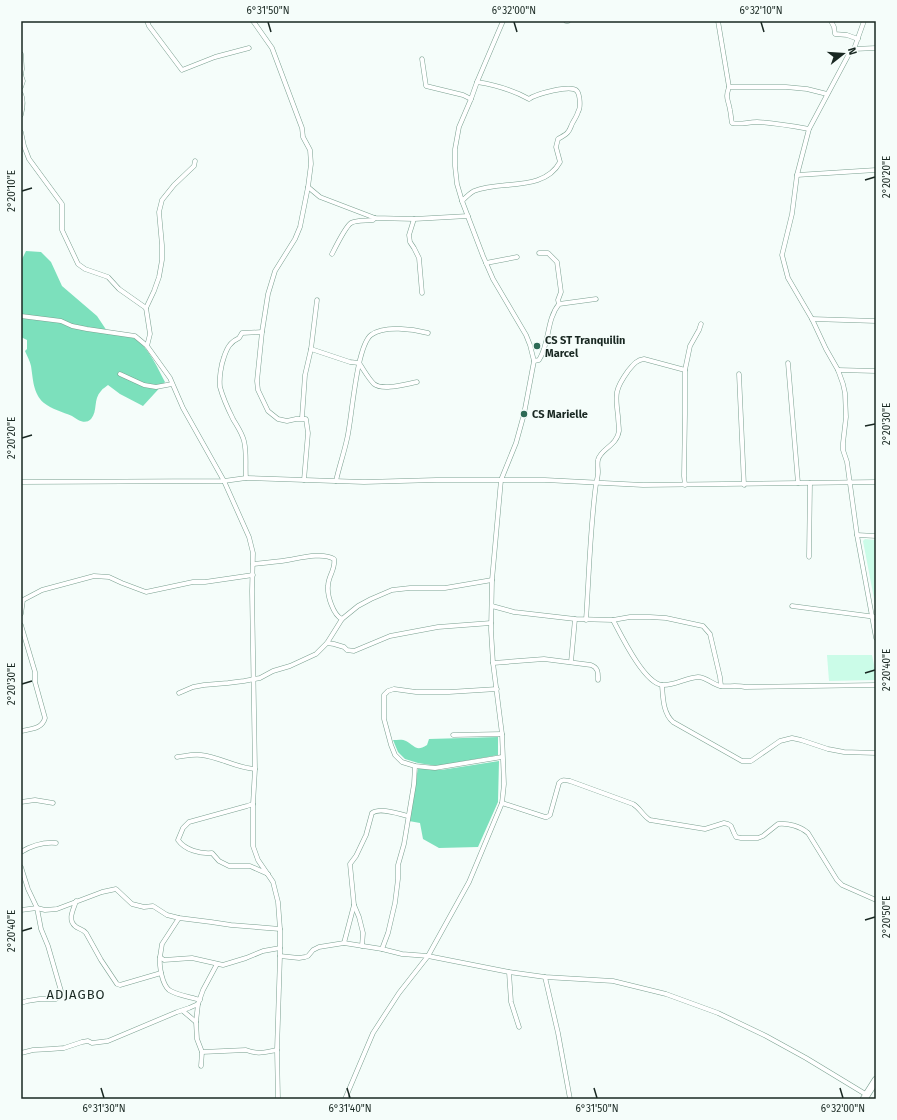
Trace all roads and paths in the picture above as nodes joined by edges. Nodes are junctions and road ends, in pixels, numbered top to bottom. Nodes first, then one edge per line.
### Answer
1 (147, 21) edge
2 (253, 21) edge
3 (718, 21) edge
4 (831, 21) edge
5 (864, 21) edge
6 (502, 22) edge
7 (858, 39) junction
8 (249, 48) dead end
9 (876, 48) edge
10 (854, 49) junction
11 (21, 54) edge
12 (422, 60) dead end
13 (21, 74) edge
14 (477, 82) junction
15 (729, 86) junction
16 (21, 87) edge
17 (21, 94) edge
18 (827, 94) junction
19 (471, 99) junction
20 (21, 115) edge
21 (809, 129) junction
22 (21, 132) edge
23 (195, 161) dead end
24 (876, 170) edge
25 (797, 175) junction
26 (308, 186) junction
27 (462, 201) junction
28 (468, 216) junction
29 (375, 218) junction
30 (414, 219) junction
31 (539, 253) dead end
32 (332, 254) dead end
33 (517, 257) dead end
34 (486, 263) junction
35 (422, 293) dead end
36 (596, 299) dead end
37 (317, 300) dead end
38 (558, 304) junction
39 (146, 308) junction
40 (21, 316) edge
41 (812, 319) junction
42 (876, 321) edge
43 (701, 324) dead end
44 (262, 332) junction
45 (428, 333) dead end
46 (147, 346) junction
47 (310, 349) junction
48 (534, 361) junction
49 (359, 363) junction
50 (788, 363) dead end
51 (685, 370) junction
52 (838, 370) junction
53 (876, 371) edge
54 (120, 374) dead end
55 (738, 374) dead end
56 (417, 382) dead end
57 (172, 384) junction
58 (302, 418) junction
59 (246, 478) junction
60 (304, 480) junction
61 (501, 480) junction
62 (224, 481) junction
63 (336, 481) junction
64 (21, 482) edge
65 (876, 482) edge
66 (596, 483) junction
67 (798, 483) junction
68 (810, 483) junction
69 (851, 483) junction
70 (744, 485) junction
71 (685, 486) junction
72 (857, 535) junction
73 (876, 536) edge
74 (809, 557) dead end
75 (253, 564) junction
76 (253, 575) junction
77 (492, 580) junction
78 (492, 606) junction
79 (792, 606) dead end
80 (21, 614) edge
81 (874, 617) edge
82 (342, 619) junction
83 (575, 619) junction
84 (586, 620) junction
85 (613, 620) junction
86 (491, 623) junction
87 (21, 625) edge
88 (876, 638) edge
89 (327, 643) junction
90 (571, 662) junction
91 (493, 663) junction
92 (253, 680) junction
93 (598, 680) dead end
94 (662, 684) junction
95 (876, 685) edge
96 (721, 686) junction
97 (497, 689) junction
98 (179, 693) dead end
99 (21, 731) edge
100 (502, 734) junction
101 (453, 735) dead end
102 (876, 753) edge
103 (176, 757) dead end
104 (502, 757) junction
105 (415, 766) junction
106 (255, 770) junction
107 (21, 802) edge
108 (502, 802) junction
109 (53, 803) dead end
110 (253, 804) junction
111 (408, 816) junction
112 (56, 843) dead end
113 (21, 852) edge
114 (21, 867) edge
115 (268, 874) junction
116 (876, 900) edge
117 (76, 901) junction
118 (354, 905) junction
119 (37, 908) junction
120 (21, 910) edge
121 (179, 918) junction
122 (280, 929) junction
123 (344, 943) junction
124 (362, 946) junction
125 (280, 948) junction
126 (382, 949) junction
127 (280, 956) junction
128 (428, 956) junction
129 (160, 957) junction
130 (217, 964) junction
131 (509, 972) junction
132 (161, 973) junction
133 (545, 977) junction
134 (199, 1002) junction
135 (21, 1003) edge
136 (183, 1011) junction
137 (196, 1022) junction
138 (519, 1028) dead end
139 (277, 1050) junction
140 (202, 1052) junction
141 (21, 1053) edge
142 (200, 1066) dead end
143 (876, 1080) edge
144 (866, 1097) edge
145 (278, 1099) edge
146 (345, 1099) edge
147 (570, 1099) edge

1 - 8 street
2 - 26 street
3 - 15 street
4 - 7 street
5 - 7 street
6 - 14 street
7 - 10 street
9 - 10 street
10 - 18 street
11 - 13 street
12 - 19 street
13 - 16 street
14 - 19 street
14 - 27 street
15 - 18 street
15 - 21 street
17 - 20 street
18 - 21 street
19 - 27 street
21 - 25 street
22 - 39 street
23 - 39 street
24 - 25 street
25 - 41 street
26 - 29 street
26 - 44 street
27 - 28 street
28 - 30 street
28 - 34 street
29 - 30 street
29 - 32 street
30 - 35 street
31 - 38 street
33 - 34 street
34 - 48 street
36 - 38 street
37 - 47 street
38 - 48 street
39 - 46 street
40 - 46 street
41 - 42 street
41 - 52 street
43 - 51 street
44 - 58 street
44 - 59 street
45 - 49 street
46 - 57 street
47 - 49 street
47 - 58 street
48 - 61 street
49 - 56 street
49 - 63 street
50 - 67 street
51 - 66 street
51 - 71 street
52 - 53 street
52 - 69 street
54 - 57 street
55 - 70 street
57 - 62 street
58 - 60 street
59 - 60 street
59 - 62 street
60 - 63 street
61 - 63 street
61 - 66 street
61 - 77 street
62 - 64 street
62 - 75 street
65 - 69 street
66 - 71 street
66 - 84 street
67 - 68 street
67 - 70 street
68 - 69 street
68 - 74 street
69 - 72 street
70 - 71 street
72 - 73 street
72 - 81 street
75 - 76 street
75 - 82 street
76 - 80 street
76 - 92 street
77 - 78 street
77 - 82 street
78 - 83 street
78 - 86 street
79 - 81 street
81 - 88 street
82 - 89 street
83 - 84 street
83 - 90 street
84 - 85 street
85 - 94 street
85 - 96 street
86 - 89 street
86 - 91 street
87 - 99 street
89 - 92 street
90 - 91 street
90 - 93 street
91 - 97 street
92 - 98 street
92 - 106 street
94 - 96 street
94 - 102 street
95 - 96 street
97 - 100 street
97 - 105 street
100 - 101 street
100 - 104 street
103 - 106 street
104 - 105 street
104 - 108 street
105 - 111 street
106 - 110 street
107 - 109 street
108 - 116 street
108 - 128 street
110 - 115 street
110 - 115 street
111 - 118 street
111 - 126 street
112 - 113 street
114 - 119 street
115 - 122 street
117 - 119 street
117 - 121 street
117 - 132 street
118 - 123 street
118 - 124 street
119 - 120 street
119 - 135 street
121 - 122 street
121 - 129 street
122 - 125 street
123 - 124 street
123 - 127 street
124 - 126 street
125 - 127 street
125 - 130 street
126 - 128 street
127 - 139 street
128 - 131 street
128 - 146 street
129 - 130 street
129 - 132 street
130 - 134 street
131 - 133 street
131 - 138 street
132 - 134 street
133 - 144 street
133 - 147 street
134 - 136 street
134 - 137 street
136 - 137 street
136 - 141 street
137 - 140 street
139 - 140 street
139 - 145 street
140 - 142 street
143 - 144 highway

